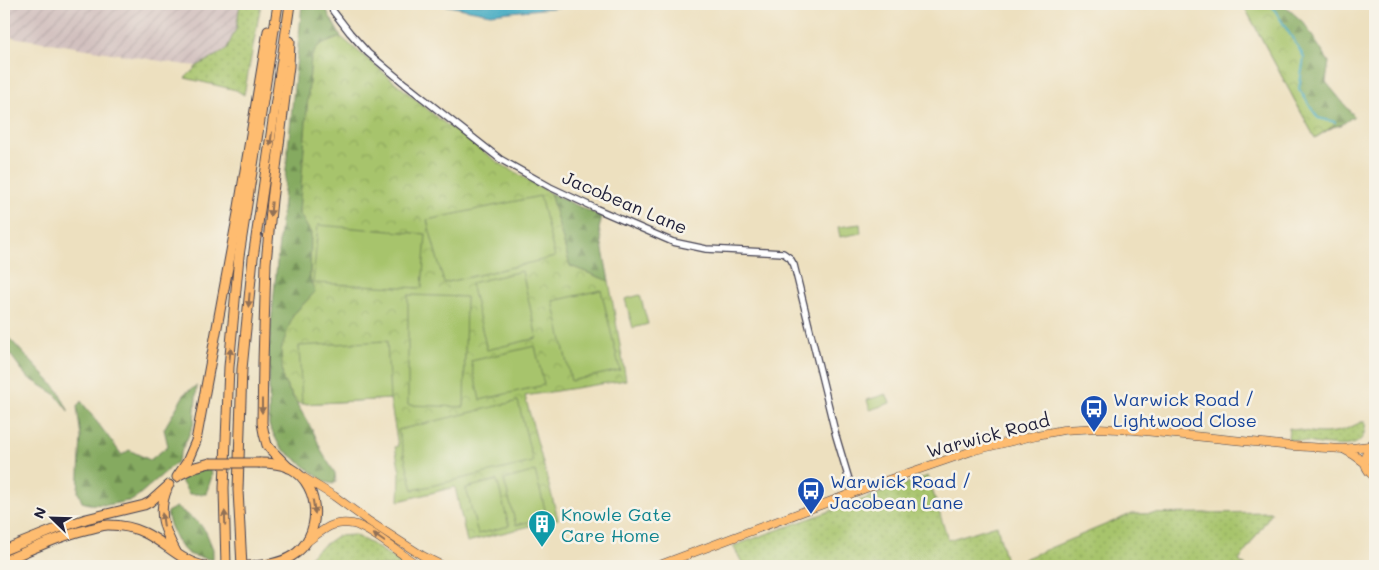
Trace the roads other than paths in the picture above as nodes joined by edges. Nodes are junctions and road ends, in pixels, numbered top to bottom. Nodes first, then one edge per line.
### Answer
1 (273, 4) edge
2 (278, 4) edge
3 (291, 4) edge
4 (330, 4) edge
5 (1372, 443) edge
6 (1343, 449) junction
7 (1365, 463) junction
8 (289, 468) junction
9 (299, 475) junction
10 (177, 477) junction
11 (1375, 478) edge
12 (169, 485) junction
13 (853, 494) junction
14 (401, 542) junction
15 (305, 545) junction
16 (4, 550) edge
17 (183, 560) edge
18 (4, 561) edge
19 (204, 566) edge
20 (226, 566) edge
21 (242, 566) edge
22 (246, 566) edge
23 (254, 566) edge
24 (288, 566) edge
25 (419, 566) edge
26 (431, 566) edge
27 (442, 566) edge
28 (657, 566) edge

1 - 10 highway
20 -> 2 highway
3 -> 8 highway
3 -> 21 highway
4 - 13 street, Jacobean Lane
5 - 6 main road, Warwick Road
5 - 7 main road, Warwick Road
6 - 7 main road, Warwick Road
6 - 13 main road, Warwick Road
7 - 11 main road, Warwick Road
8 - 9 highway
8 - 10 highway, bridge
9 - 14 main road
9 -> 15 highway
10 - 12 highway
12 - 16 highway
17 -> 12 highway
13 - 28 main road, Warwick Road
14 - 26 main road
14 - 27 main road
15 - 23 highway
15 - 24 highway
25 -> 15 main road
17 - 18 highway
17 - 19 highway
22 - 23 highway

